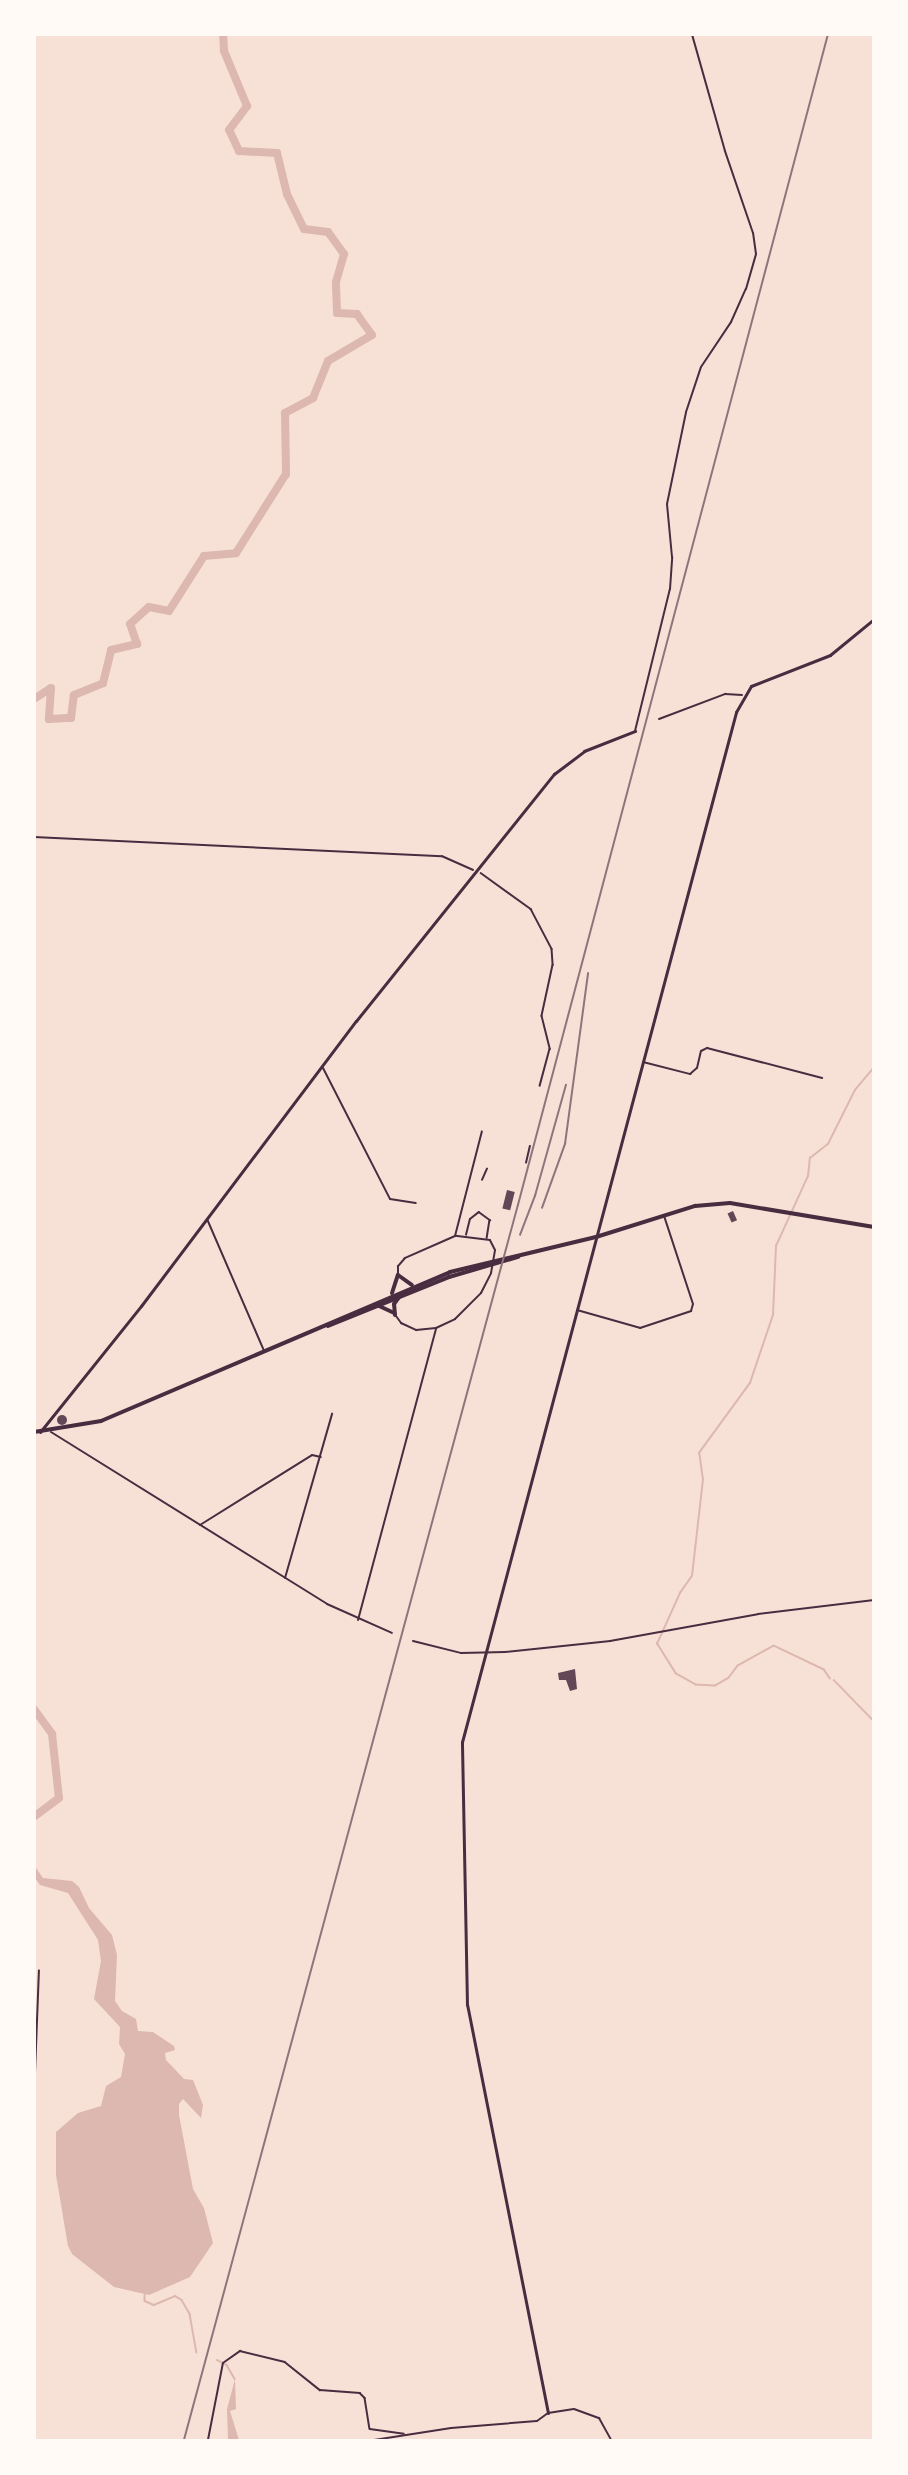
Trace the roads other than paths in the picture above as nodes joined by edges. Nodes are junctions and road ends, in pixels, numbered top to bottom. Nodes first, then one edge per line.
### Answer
1 (692, 34) edge
2 (873, 619) edge
3 (742, 695) junction
4 (659, 718) dead end
5 (635, 731) joint
6 (643, 1062) junction
7 (323, 1068) junction
8 (822, 1078) dead end
9 (482, 1131) dead end
10 (488, 1169) dead end
11 (482, 1180) dead end
12 (416, 1203) dead end
13 (664, 1216) junction
14 (207, 1218) junction
15 (873, 1227) edge
16 (454, 1236) junction
17 (466, 1236) junction
18 (596, 1237) junction
19 (486, 1239) junction
20 (490, 1264) junction
21 (398, 1275) junction
22 (413, 1285) junction
23 (405, 1293) junction
24 (391, 1294) junction
25 (376, 1305) junction
26 (577, 1310) junction
27 (395, 1315) junction
28 (436, 1328) junction
29 (307, 1332) junction
30 (264, 1351) junction
31 (332, 1414) dead end
32 (37, 1432) edge
33 (51, 1432) junction
34 (321, 1457) junction
35 (200, 1525) junction
36 (285, 1578) junction
37 (873, 1600) edge
38 (358, 1620) junction
39 (392, 1633) dead end
40 (413, 1641) dead end
41 (489, 1651) junction
42 (548, 2413) junction
43 (407, 2435) junction
44 (208, 2440) edge
45 (374, 2440) edge
46 (611, 2440) edge

1 - 5 street
2 - 3 street
3 - 4 street
3 - 6 street
5 - 7 street
6 - 8 street
6 - 18 street
7 - 12 street
7 - 14 street
9 - 16 street
10 - 11 lane
13 - 15 main road
13 - 18 main road
13 - 26 street
14 - 30 street
14 - 32 street
16 - 17 street
16 - 21 street
17 - 19 street
17 - 19 lane
18 - 20 main road
18 - 26 street
19 - 28 street
20 - 22 main road
20 - 23 main road
21 - 22 main road
21 - 24 main road
22 - 24 main road
23 - 25 main road
23 - 27 main road
24 - 29 main road
25 - 27 main road
25 - 29 main road
26 - 41 street
27 - 28 street
28 - 38 street
29 - 30 main road
30 - 33 main road
31 - 34 street
32 - 33 main road
33 - 35 street
34 - 35 street
34 - 36 street
35 - 36 street
36 - 38 street
37 - 41 street
38 - 39 street
40 - 41 street
41 - 42 street
42 - 43 street
42 - 46 street
43 - 44 lane
43 - 45 street

